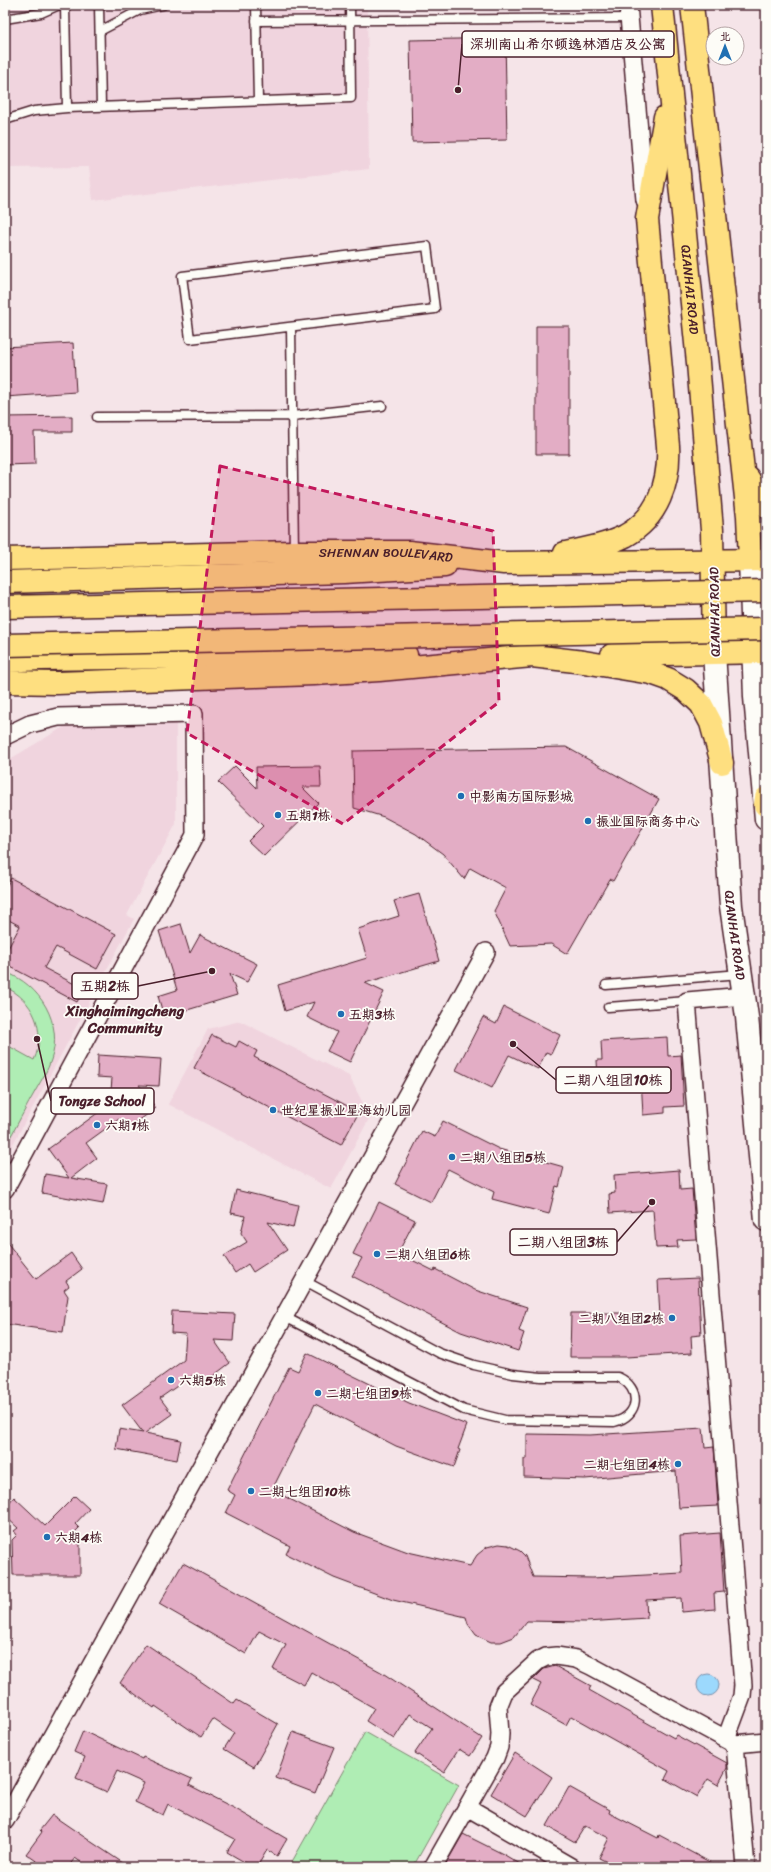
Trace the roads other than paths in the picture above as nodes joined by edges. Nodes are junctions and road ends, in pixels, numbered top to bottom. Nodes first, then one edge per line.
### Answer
1 (59, 5) edge
2 (65, 5) edge
3 (99, 5) edge
4 (163, 5) edge
5 (256, 5) edge
6 (350, 5) edge
7 (662, 5) edge
8 (692, 5) edge
9 (629, 11) edge
10 (5, 19) edge
11 (350, 20) junction
12 (256, 21) junction
13 (100, 31) junction
14 (669, 82) junction
15 (258, 101) junction
16 (101, 107) junction
17 (67, 108) junction
18 (5, 120) edge
19 (646, 218) junction
20 (291, 327) junction
21 (382, 406) dead end
22 (292, 416) junction
23 (96, 417) dead end
24 (743, 470) junction
25 (766, 507) edge
26 (294, 552) junction
27 (5, 559) edge
28 (713, 560) junction
29 (758, 560) edge
30 (509, 563) junction
31 (5, 582) edge
32 (766, 591) edge
33 (5, 607) edge
34 (766, 629) edge
35 (5, 645) edge
36 (760, 652) edge
37 (714, 653) junction
38 (532, 656) junction
39 (5, 661) edge
40 (5, 682) edge
41 (5, 736) edge
42 (722, 763) junction
43 (766, 807) edge
44 (486, 952) dead end
45 (741, 974) junction
46 (606, 985) dead end
47 (744, 996) junction
48 (687, 1001) junction
49 (608, 1007) dead end
50 (5, 1189) edge
51 (766, 1220) edge
52 (305, 1281) junction
53 (284, 1317) junction
54 (731, 1741) junction
55 (766, 1741) edge
56 (467, 1806) junction
57 (5, 1821) edge
58 (433, 1867) edge
59 (571, 1867) edge
60 (746, 1867) edge

1 - 10 lane
2 - 17 lane
3 - 13 lane
4 - 13 lane
5 - 12 lane
6 - 11 lane
7 - 14 main road, QIANHAI ROAD
8 - 24 main road
9 - 11 lane
9 - 19 street
11 - 12 lane
11 - 15 lane
12 - 15 lane
13 - 16 lane
14 - 19 main road
14 - 28 main road, QIANHAI ROAD
15 - 16 lane
16 - 17 lane
17 - 18 lane
19 - 30 main road
20 - 20 lane
20 - 22 lane
21 - 22 lane
22 - 23 lane
22 - 26 lane
24 - 25 main road
24 - 29 main road
26 - 27 main road, SHENNAN BOULEVARD
26 - 30 main road, SHENNAN BOULEVARD
28 - 29 main road, SHENNAN BOULEVARD
28 - 30 main road, SHENNAN BOULEVARD
28 - 37 main road, QIANHAI ROAD
29 - 36 main road
30 - 31 main road
32 - 33 main road, bridge
34 - 35 main road, bridge
36 - 37 main road
36 - 43 main road
37 - 38 main road
37 - 42 main road, QIANHAI ROAD
38 - 39 main road
38 - 40 main road
38 - 42 main road
41 - 50 street
42 - 45 main road, QIANHAI ROAD
44 - 52 street
45 - 46 lane
45 - 47 main road, QIANHAI ROAD
47 - 48 street
47 - 51 main road, QIANHAI ROAD
48 - 49 lane
48 - 54 street
52 - 53 street
52 - 53 lane
53 - 57 street
54 - 55 street
54 - 56 street
54 - 60 street
56 - 58 street
56 - 59 street

